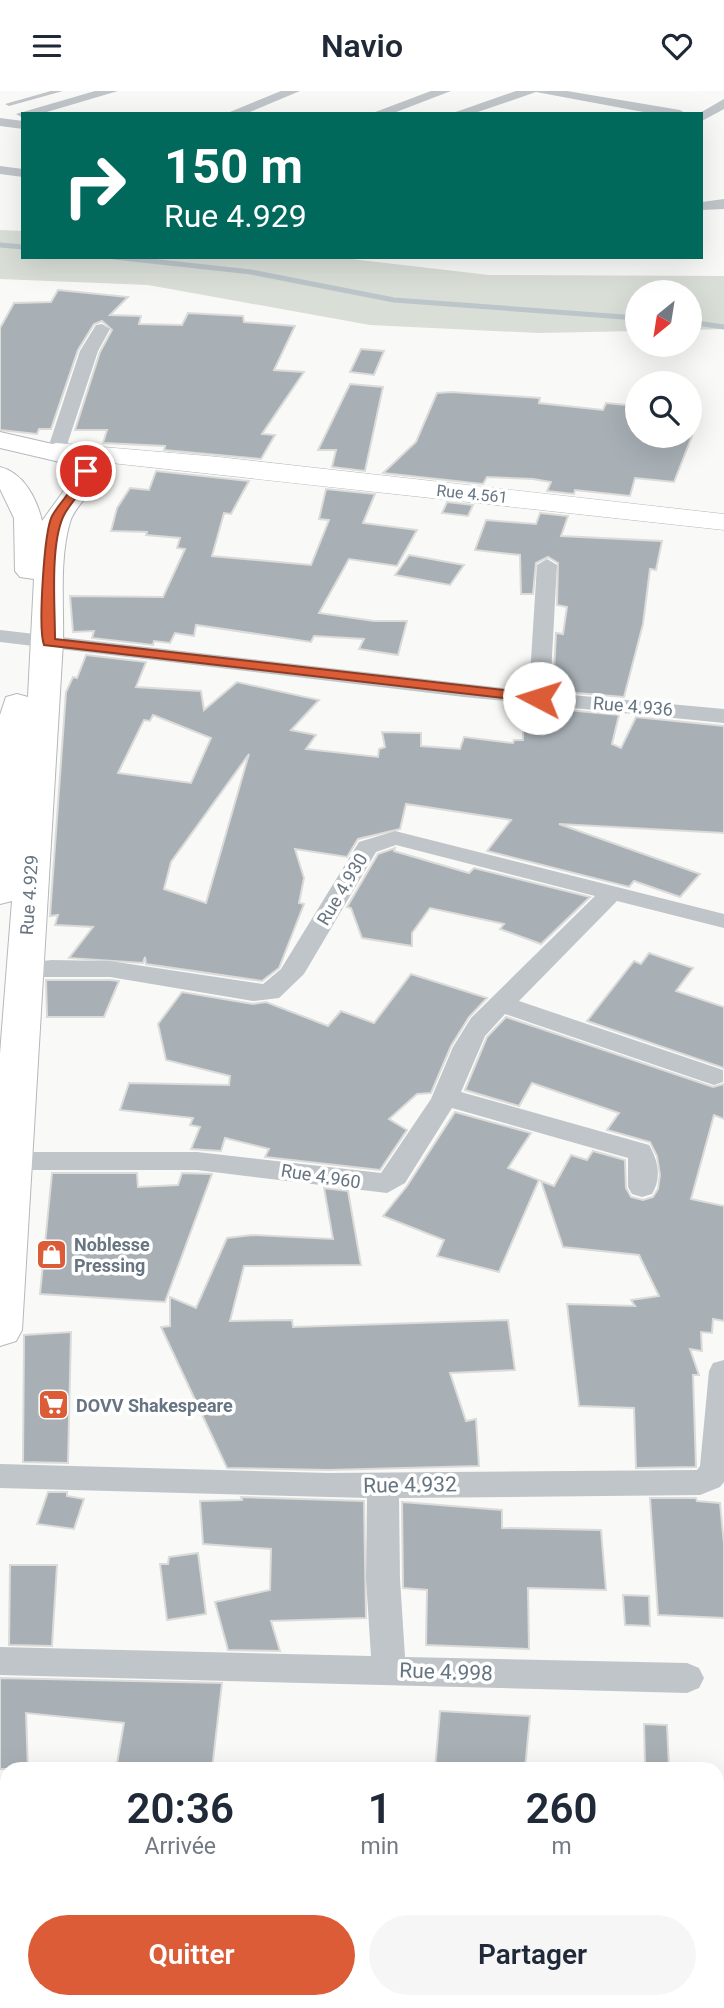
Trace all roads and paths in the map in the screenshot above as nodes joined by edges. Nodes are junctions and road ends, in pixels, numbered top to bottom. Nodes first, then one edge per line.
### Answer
1 (59, 91) edge
2 (111, 91) edge
3 (293, 91) edge
4 (444, 91) edge
5 (530, 91) edge
6 (542, 91) edge
7 (724, 103) edge
8 (9, 104) dead end
9 (31, 112) edge
10 (237, 112) edge
11 (383, 112) edge
12 (463, 112) edge
13 (668, 112) edge
14 (21, 115) edge
15 (703, 116) edge
16 (703, 117) edge
17 (0, 121) edge
18 (724, 122) edge
19 (21, 125) edge
20 (0, 170) edge
21 (21, 173) edge
22 (724, 204) edge
23 (703, 207) edge
24 (102, 329) dead end
25 (0, 440) edge
26 (57, 451) junction
27 (219, 465) junction
28 (84, 478) junction
29 (4, 479) edge
30 (724, 522) edge
31 (547, 565) dead end
32 (25, 639) edge
33 (539, 698) junction
34 (724, 716) edge
35 (4, 795) edge
36 (0, 893) edge
37 (611, 894) junction
38 (724, 921) edge
39 (24, 971) junction
40 (502, 1004) junction
41 (714, 1076) dead end
42 (445, 1097) junction
43 (9, 1161) junction
44 (642, 1187) dead end
45 (0, 1330) edge
46 (724, 1371) edge
47 (0, 1476) edge
48 (383, 1485) junction
49 (0, 1661) edge
50 (390, 1671) junction
51 (687, 1678) dead end

1 - 8 lane
2 - 9 street
3 - 10 street
4 - 11 street
5 - 12 street
6 - 13 street
7 - 15 street
14 - 17 street
16 - 18 street
17 - 19 street
20 - 21 street
22 - 23 street
24 - 26 street
25 - 26 main road, Rue 4.561
26 - 27 main road, Rue 4.561
26 - 28 main road, Rue 4.561
26 - 29 main road
27 - 28 main road, Rue 4.561
27 - 30 main road, Rue 4.561
28 - 29 main road
28 - 32 main road, Rue 4.929
29 - 32 main road, Rue 4.929
31 - 33 street
32 - 33 street, Rue 4.936
32 - 35 main road, Rue 4.929
32 - 39 main road, Rue 4.929
33 - 34 street, Rue 4.936
35 - 36 main road, Rue 4.929
37 - 38 street, Rue 4.930
37 - 39 street, Rue 4.930
37 - 40 street, Rue 4.960
39 - 43 main road, Rue 4.929
40 - 41 street
40 - 42 street, Rue 4.960
42 - 43 street, Rue 4.960
42 - 44 street
43 - 45 main road, Rue 4.929
46 - 48 street, Rue 4.932
47 - 48 street, Rue 4.932
48 - 50 street, Rue 4.998
49 - 50 street
50 - 51 street, Rue 4.998

